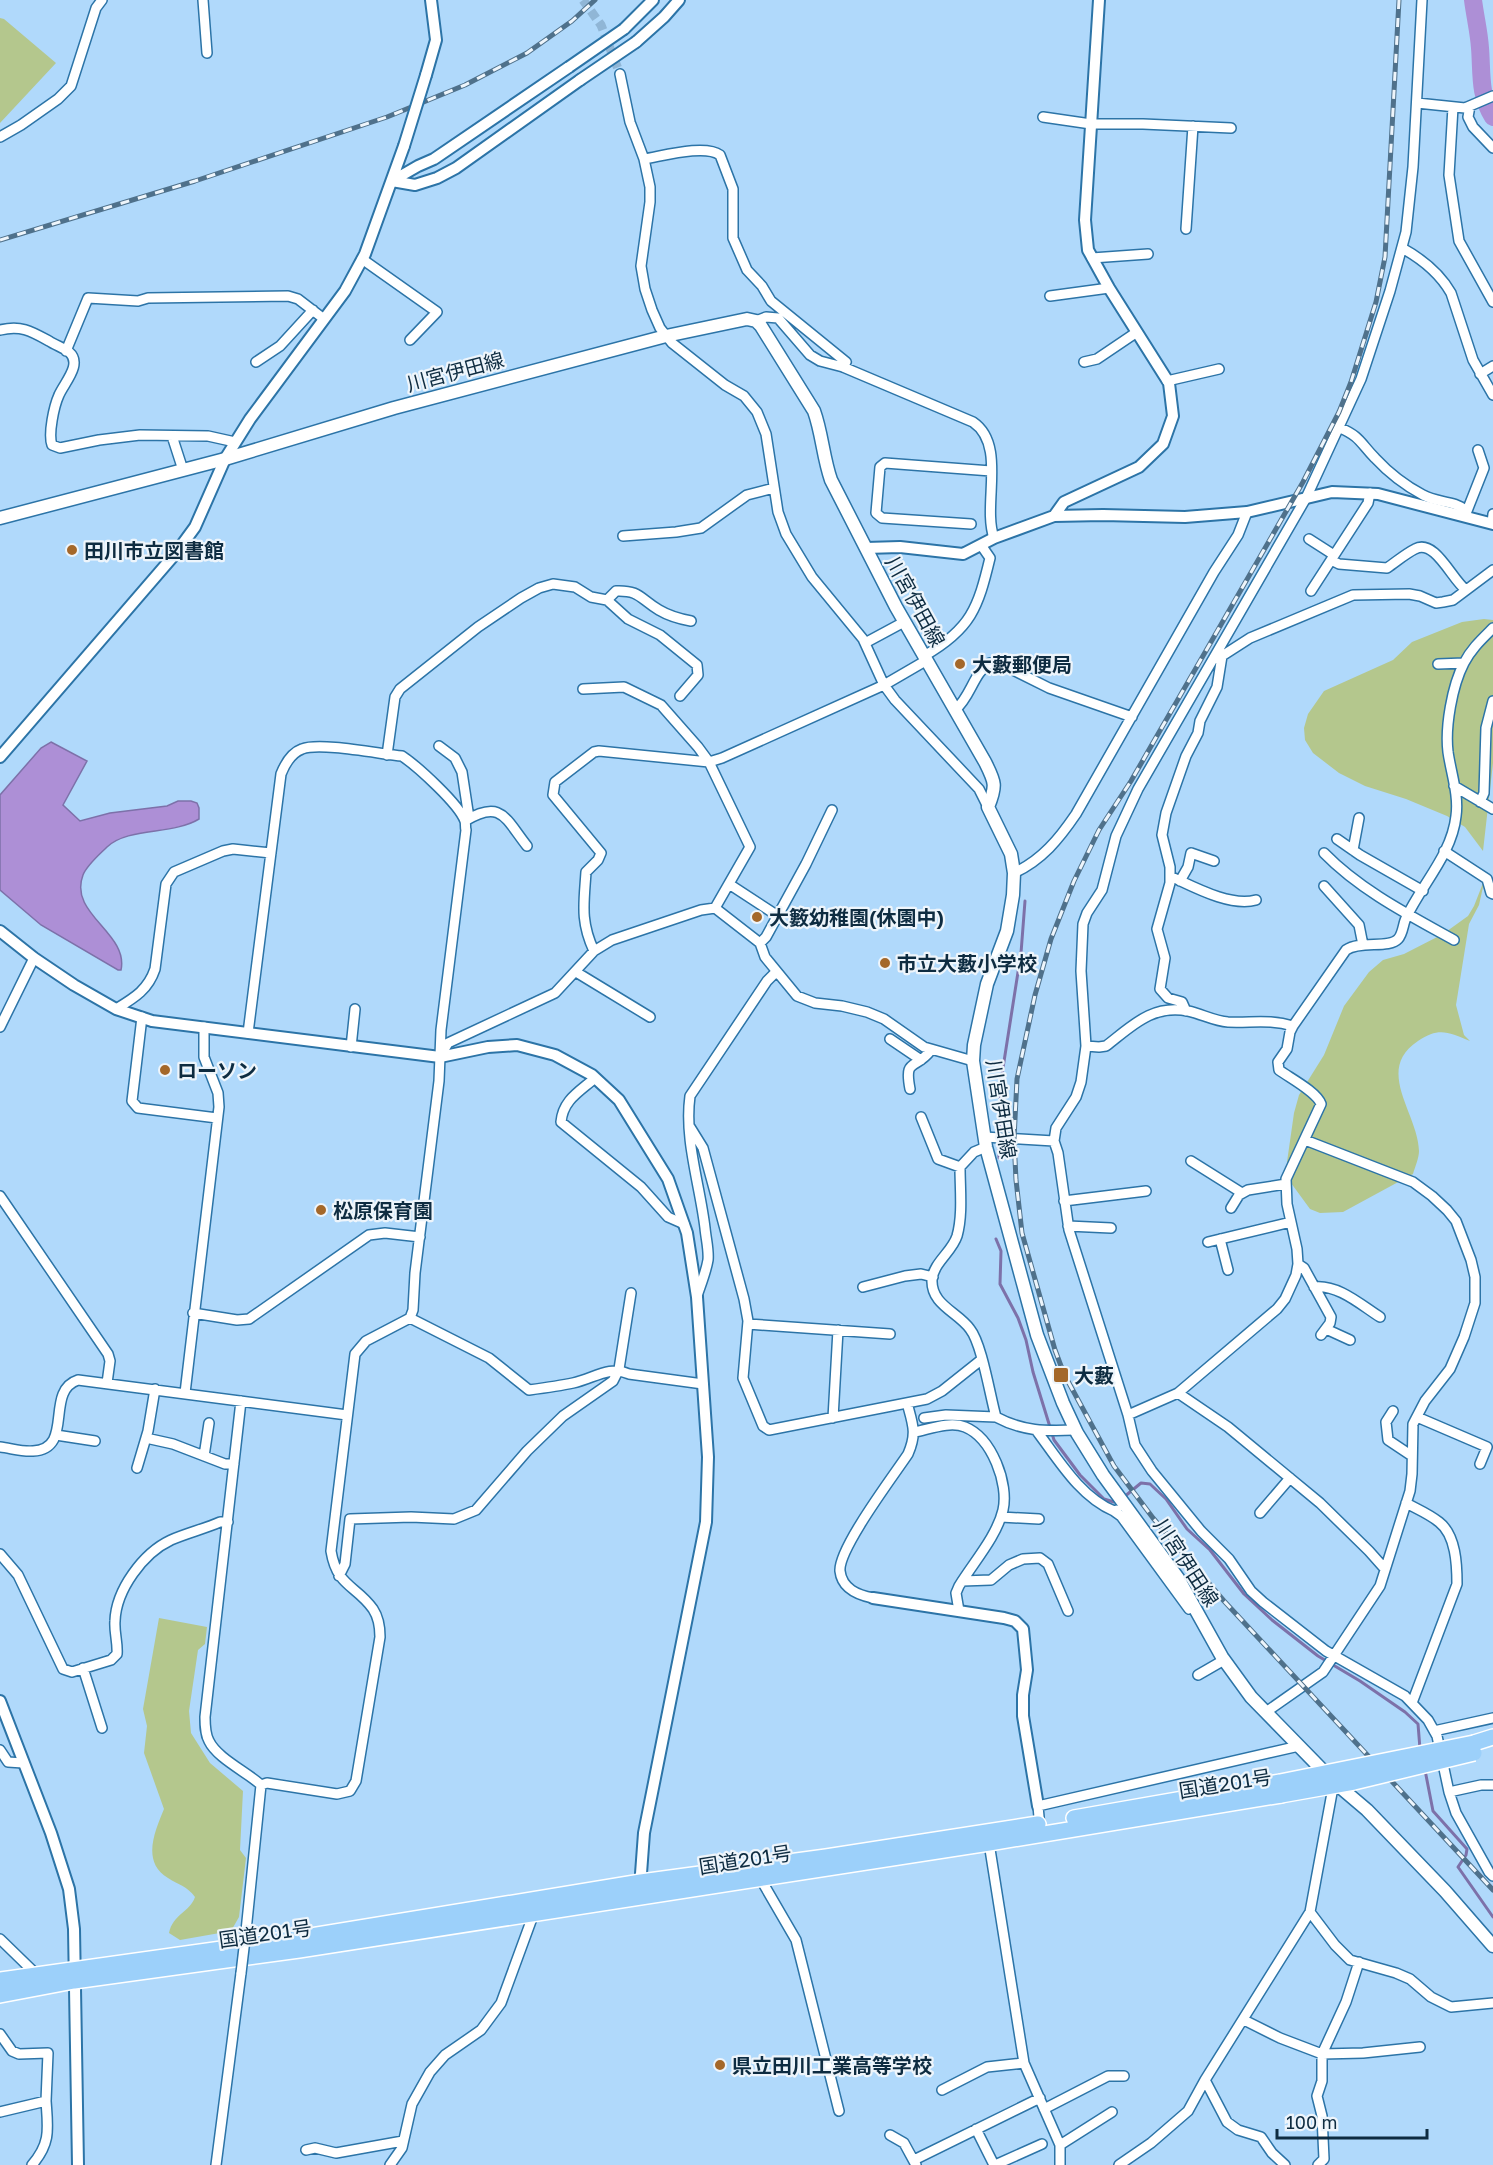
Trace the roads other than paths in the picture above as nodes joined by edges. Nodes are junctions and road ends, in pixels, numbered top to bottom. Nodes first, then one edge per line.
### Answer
1 (102, 0) edge
2 (203, 0) edge
3 (431, 0) edge
4 (653, 0) edge
5 (679, 0) edge
6 (1099, 0) edge
7 (1422, 0) edge
8 (207, 53) dead end
9 (620, 74) tunnel mouth
10 (549, 81) junction
11 (559, 94) junction
12 (1493, 96) edge
13 (1417, 103) junction
14 (1470, 106) junction
15 (1454, 107) junction
16 (1042, 117) dead end
17 (1091, 124) junction
18 (1193, 126) junction
19 (1232, 128) dead end
20 (0, 137) edge
21 (1493, 148) edge
22 (644, 159) junction
23 (392, 181) junction
24 (1186, 229) dead end
25 (1402, 248) junction
26 (1148, 254) dead end
27 (1092, 258) junction
28 (362, 259) junction
29 (1109, 288) junction
30 (1050, 296) dead end
31 (1493, 302) edge
32 (313, 310) junction
33 (324, 319) junction
34 (756, 321) junction
35 (0, 330) edge
36 (1137, 332) junction
37 (666, 336) junction
38 (410, 340) dead end
39 (66, 351) junction
40 (256, 362) dead end
41 (1084, 362) dead end
42 (1493, 366) edge
43 (843, 367) junction
44 (1219, 369) dead end
45 (1480, 374) junction
46 (1167, 381) junction
47 (1493, 395) edge
48 (1340, 428) junction
49 (172, 436) junction
50 (236, 442) junction
51 (1478, 450) dead end
52 (225, 459) junction
53 (183, 470) junction
54 (991, 471) junction
55 (774, 488) junction
56 (1370, 493) junction
57 (1306, 498) junction
58 (1247, 512) junction
59 (1466, 514) junction
60 (1493, 514) edge
61 (1054, 516) junction
62 (0, 518) edge
63 (1493, 523) edge
64 (972, 524) dead end
65 (623, 536) dead end
66 (994, 538) junction
67 (1309, 538) dead end
68 (981, 545) junction
69 (866, 548) junction
70 (1333, 558) junction
71 (1493, 570) edge
72 (1466, 590) junction
73 (1311, 591) dead end
74 (607, 600) junction
75 (691, 621) dead end
76 (904, 622) junction
77 (1493, 628) edge
78 (865, 643) junction
79 (1219, 654) junction
80 (925, 658) junction
81 (1464, 663) junction
82 (1438, 664) dead end
83 (884, 685) junction
84 (583, 689) dead end
85 (680, 696) dead end
86 (1493, 701) edge
87 (956, 710) junction
88 (1132, 717) junction
89 (439, 746) dead end
90 (387, 755) junction
91 (0, 757) edge
92 (709, 762) junction
93 (1454, 786) junction
94 (1480, 802) junction
95 (988, 807) junction
96 (1493, 809) edge
97 (832, 810) dead end
98 (1359, 818) dead end
99 (467, 819) junction
100 (1337, 839) dead end
101 (527, 846) dead end
102 (1353, 850) junction
103 (1444, 851) junction
104 (271, 853) junction
105 (1323, 853) dead end
106 (1214, 861) dead end
107 (1014, 873) junction
108 (1170, 876) junction
109 (1180, 881) junction
110 (729, 884) junction
111 (1324, 886) dead end
112 (1423, 891) junction
113 (1493, 894) edge
114 (1256, 900) dead end
115 (715, 908) junction
116 (1408, 914) junction
117 (778, 916) junction
118 (0, 931) edge
119 (1454, 940) dead end
120 (760, 943) junction
121 (1363, 945) junction
122 (594, 951) junction
123 (34, 958) junction
124 (576, 972) junction
125 (776, 972) junction
126 (355, 1008) dead end
127 (116, 1009) junction
128 (1186, 1011) junction
129 (142, 1017) junction
130 (650, 1017) dead end
131 (1293, 1026) junction
132 (0, 1027) edge
133 (204, 1027) junction
134 (248, 1033) junction
135 (890, 1039) dead end
136 (1086, 1046) junction
137 (351, 1047) junction
138 (931, 1050) junction
139 (440, 1057) junction
140 (921, 1060) junction
141 (973, 1061) junction
142 (596, 1078) junction
143 (910, 1089) dead end
144 (921, 1117) dead end
145 (217, 1118) junction
146 (690, 1127) junction
147 (1305, 1140) junction
148 (1054, 1141) junction
149 (985, 1142) junction
150 (1191, 1161) dead end
151 (960, 1167) junction
152 (1286, 1184) junction
153 (1146, 1191) dead end
154 (1242, 1193) junction
155 (0, 1196) edge
156 (1064, 1202) junction
157 (1231, 1208) dead end
158 (1291, 1222) junction
159 (684, 1224) junction
160 (1068, 1226) junction
161 (1111, 1228) dead end
162 (420, 1237) junction
163 (1220, 1239) junction
164 (1208, 1242) dead end
165 (1298, 1264) junction
166 (1228, 1270) dead end
167 (933, 1277) junction
168 (863, 1287) dead end
169 (1314, 1287) junction
170 (631, 1293) dead end
171 (697, 1297) junction
172 (193, 1313) junction
173 (1380, 1317) dead end
174 (410, 1318) junction
175 (748, 1324) junction
176 (838, 1330) junction
177 (890, 1334) dead end
178 (1350, 1340) dead end
179 (981, 1360) junction
180 (619, 1369) junction
181 (107, 1383) junction
182 (703, 1384) junction
183 (155, 1389) junction
184 (185, 1393) junction
185 (1178, 1393) junction
186 (241, 1401) junction
187 (907, 1403) junction
188 (1393, 1411) dead end
189 (346, 1414) junction
190 (1128, 1415) junction
191 (996, 1417) junction
192 (1417, 1417) junction
193 (833, 1418) junction
194 (924, 1418) dead end
195 (209, 1423) dead end
196 (1036, 1430) junction
197 (1076, 1430) junction
198 (915, 1432) junction
199 (56, 1435) junction
200 (146, 1438) junction
201 (94, 1441) dead end
202 (0, 1447) edge
203 (204, 1456) junction
204 (1412, 1456) junction
205 (234, 1464) junction
206 (1480, 1464) dead end
207 (137, 1468) dead end
208 (1290, 1478) junction
209 (1406, 1503) junction
210 (1119, 1509) junction
211 (1260, 1513) dead end
212 (1001, 1517) junction
213 (1039, 1519) dead end
214 (228, 1522) junction
215 (0, 1554) edge
216 (1385, 1569) junction
217 (339, 1576) junction
218 (962, 1581) junction
219 (873, 1599) joint
220 (959, 1611) junction
221 (1068, 1611) dead end
222 (1334, 1657) junction
223 (1224, 1660) junction
224 (83, 1668) junction
225 (1197, 1675) dead end
226 (0, 1701) edge
227 (1412, 1703) junction
228 (1266, 1712) junction
229 (1493, 1718) edge
230 (102, 1728) dead end
231 (1434, 1731) junction
232 (1493, 1737) edge
233 (1299, 1746) junction
234 (1474, 1748) junction
235 (1493, 1748) edge
236 (0, 1750) edge
237 (23, 1763) junction
238 (1334, 1782) junction
239 (261, 1785) junction
240 (1493, 1785) edge
241 (1449, 1792) junction
242 (1038, 1806) junction
243 (1040, 1828) junction
244 (989, 1843) junction
245 (1490, 1864) edge
246 (1493, 1876) edge
247 (760, 1878) junction
248 (640, 1889) junction
249 (1310, 1912) junction
250 (534, 1913) junction
251 (0, 1929) edge
252 (0, 1939) edge
253 (1493, 1946) edge
254 (1359, 1962) junction
255 (36, 1974) junction
256 (75, 1975) junction
257 (0, 1980) edge
258 (0, 1995) edge
259 (1493, 2003) edge
260 (1244, 2020) junction
261 (0, 2034) edge
262 (1420, 2047) dead end
263 (1322, 2054) junction
264 (1024, 2062) junction
265 (1124, 2076) dead end
266 (1205, 2080) junction
267 (942, 2090) dead end
268 (1040, 2098) junction
269 (46, 2101) junction
270 (1044, 2109) junction
271 (839, 2110) dead end
272 (0, 2112) edge
273 (1112, 2112) dead end
274 (976, 2129) junction
275 (890, 2135) dead end
276 (403, 2141) junction
277 (1042, 2144) dead end
278 (1060, 2145) junction
279 (306, 2150) dead end
280 (915, 2163) edge
281 (32, 2165) edge
282 (78, 2165) edge
283 (216, 2165) edge
284 (390, 2165) edge
285 (994, 2165) edge
286 (1060, 2165) edge
287 (1119, 2165) edge
288 (1285, 2165) edge
289 (1318, 2165) edge

1 - 20 street
2 - 8 street
3 - 23 street, bridge
4 - 10 street, bridge
5 - 11 street, bridge
6 - 17 street
7 - 13 street
9 - 22 street
10 - 11 street
10 - 23 street
11 - 23 street
12 - 14 street
13 - 15 street
13 - 25 street
14 - 15 street
14 - 21 street
15 - 31 street
16 - 17 street
17 - 18 street
17 - 27 street
18 - 19 street
18 - 24 street
22 - 37 street
22 - 43 street
23 - 28 street
25 - 45 street
25 - 48 street
26 - 27 street
27 - 29 street
28 - 33 street
28 - 38 street
29 - 30 street
29 - 36 street
32 - 33 street
32 - 39 street
32 - 40 street
33 - 50 street
34 - 37 main road, 川宮伊田線
34 - 43 street
34 - 69 main road, 川宮伊田線
35 - 39 street
36 - 41 street
36 - 46 street
37 - 52 main road, 川宮伊田線
37 - 55 street
39 - 49 street
42 - 45 street
43 - 54 street
44 - 46 street
45 - 47 street
46 - 61 street
48 - 57 street
48 - 59 street
49 - 50 street
49 - 53 street
50 - 52 street
51 - 59 street
52 - 53 main road, 川宮伊田線
52 - 91 street
53 - 62 main road, 川宮伊田線
54 - 64 street
54 - 66 street
55 - 65 street
55 - 78 street
56 - 57 street
56 - 59 street
56 - 70 street
57 - 58 street
57 - 79 street
58 - 61 street
58 - 88 street
59 - 63 street
60 - 63 street
61 - 66 street
66 - 68 street
67 - 70 street
68 - 69 street
68 - 80 street
69 - 76 main road, 川宮伊田線
70 - 72 street
70 - 73 street
71 - 72 street
72 - 79 street
74 - 75 street
74 - 85 street
74 - 90 street
76 - 78 street
76 - 80 main road, 川宮伊田線
77 - 81 street
78 - 83 street
79 - 108 street
79 - 136 street
80 - 83 street
80 - 87 main road, 川宮伊田線
81 - 82 street
81 - 93 street
83 - 92 street
83 - 95 street
84 - 92 street
86 - 94 street
87 - 88 street
87 - 95 main road, 川宮伊田線
88 - 107 street
89 - 99 street
90 - 99 street
90 - 104 street
92 - 110 street
92 - 122 street
93 - 94 street
93 - 103 street
94 - 96 street
95 - 107 main road, 川宮伊田線
97 - 117 street
98 - 102 street
99 - 101 street
99 - 139 street
100 - 102 street
102 - 112 street
103 - 112 street
103 - 113 street
104 - 127 street
104 - 134 street
105 - 116 street
106 - 109 street
107 - 141 main road, 川宮伊田線
108 - 109 street
108 - 128 street
109 - 114 street
110 - 115 street
110 - 117 street
111 - 121 street
112 - 116 street
115 - 120 street
115 - 122 street
116 - 119 street
116 - 121 street
117 - 120 street
118 - 123 street
120 - 125 street
121 - 131 street
122 - 124 street
123 - 127 street
123 - 132 street
124 - 130 street
124 - 139 street
125 - 138 street
125 - 146 street
126 - 137 street
127 - 129 street
128 - 131 street
128 - 136 street
129 - 133 street
129 - 145 street
131 - 147 street
133 - 134 street
133 - 145 street
134 - 137 street
135 - 140 street
136 - 148 street
137 - 139 street
138 - 140 street
138 - 141 street
139 - 142 street
139 - 162 street
140 - 143 street
141 - 149 main road, 川宮伊田線
142 - 159 street
142 - 159 street
144 - 151 street
145 - 172 street
146 - 171 street
146 - 175 street
147 - 152 street
147 - 192 street
148 - 149 street
148 - 156 street
149 - 151 street
149 - 197 main road, 川宮伊田線
150 - 154 street
151 - 167 street
152 - 154 street
152 - 158 street
153 - 156 street
154 - 157 street
155 - 181 street
156 - 160 street
158 - 163 street
158 - 165 street
159 - 171 street
160 - 161 street
160 - 190 street
162 - 172 street
162 - 174 street
163 - 164 street
163 - 166 street
165 - 169 street
165 - 185 street
167 - 168 street
167 - 179 street
169 - 173 street
169 - 178 street
170 - 180 street
171 - 182 street
172 - 184 street
174 - 180 street
174 - 189 street
175 - 176 street
175 - 193 street
176 - 177 street
176 - 193 street
179 - 187 street
179 - 191 street
180 - 182 street
180 - 217 street
181 - 183 street
181 - 199 street
182 - 248 street
183 - 184 street
183 - 200 street
184 - 186 street
185 - 190 street
185 - 208 street
186 - 189 street
186 - 205 street
187 - 193 street
187 - 198 street
188 - 204 street
189 - 217 street
190 - 222 street
191 - 194 street
191 - 196 street
192 - 204 street
192 - 206 street
195 - 203 street
196 - 197 street
196 - 210 street
197 - 210 main road, 川宮伊田線
198 - 212 street
198 - 219 street
199 - 201 street
199 - 202 street
200 - 203 street
200 - 207 street
203 - 205 street
204 - 209 street
205 - 214 street
208 - 211 street
208 - 216 street
209 - 216 street
209 - 227 street
210 - 223 main road, 川宮伊田線
212 - 213 street
212 - 218 street
214 - 224 street
214 - 239 street
215 - 224 street
216 - 222 street
217 - 239 street
218 - 220 street
218 - 221 street
219 - 220 street
220 - 242 street
222 - 227 street
222 - 228 street
223 - 225 street
223 - 228 main road, 川宮伊田線
224 - 230 street
226 - 237 street
227 - 231 street
228 - 233 main road, 川宮伊田線
229 - 231 street
231 - 241 street
232 - 234 highway, 国道201号
233 - 238 main road, 川宮伊田線
233 - 242 street
234 - 235 highway, 国道201号
234 - 243 highway, 国道201号, bridge
236 - 237 street
237 - 256 street
238 - 249 street
238 - 253 main road, 川宮伊田線
239 - 283 street, bridge
240 - 241 street
241 - 245 street
242 - 243 street
243 - 244 highway, 国道201号
243 - 248 highway, 国道201号
244 - 247 highway, 国道201号
244 - 264 street
245 - 246 street
247 - 248 highway, 国道201号
247 - 271 street
248 - 250 highway, 国道201号
248 - 256 highway, 国道201号
249 - 254 street
249 - 260 street
250 - 256 highway, 国道201号
250 - 276 street
251 - 252 street
252 - 255 street
254 - 259 street
254 - 263 street
255 - 256 highway, 国道201号
255 - 257 highway, 国道201号
256 - 258 highway, 国道201号
256 - 282 street
260 - 263 street
260 - 266 street
261 - 269 street
262 - 263 street
263 - 289 street
264 - 267 street
264 - 268 street
265 - 270 street
266 - 287 street
266 - 288 street
268 - 270 street
268 - 274 street
269 - 272 street
269 - 281 street
270 - 278 street
273 - 278 street
274 - 280 street
274 - 285 street
275 - 280 street
276 - 279 street
276 - 284 street
277 - 285 street
278 - 286 street

